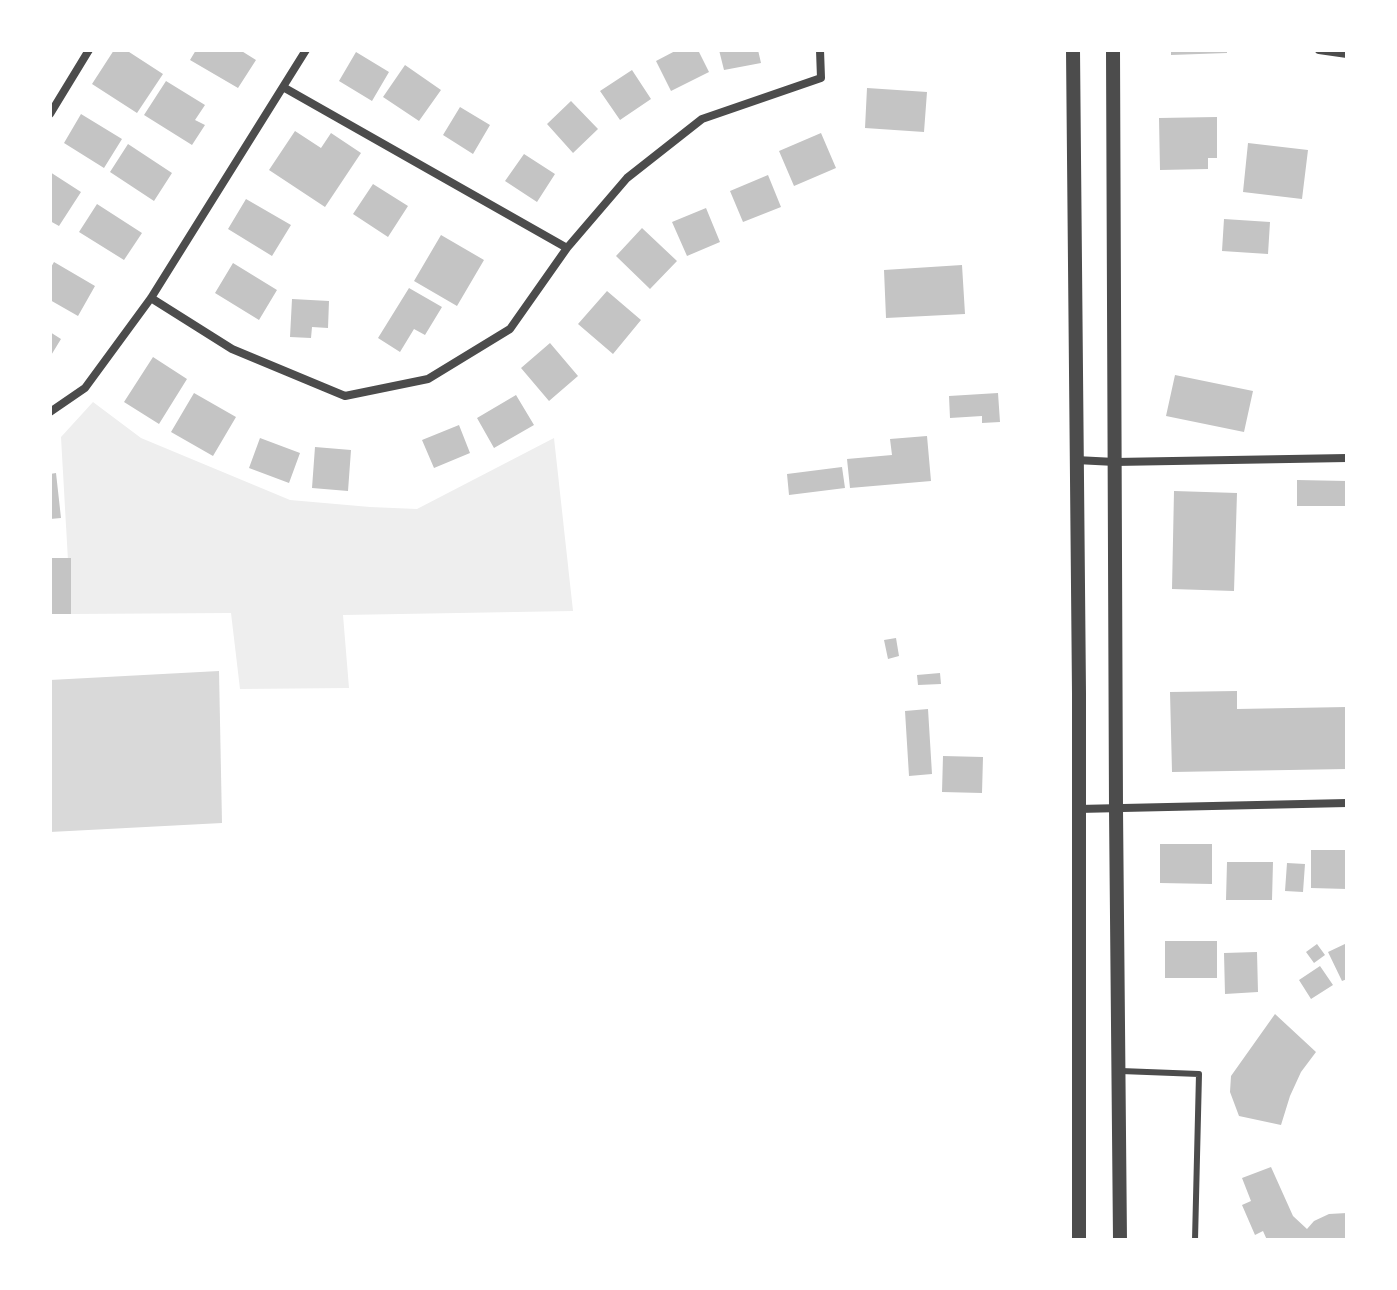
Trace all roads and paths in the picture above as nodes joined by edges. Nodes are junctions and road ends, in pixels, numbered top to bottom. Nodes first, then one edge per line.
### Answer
1 (89, 50) edge
2 (306, 50) edge
3 (820, 50) edge
4 (1073, 50) edge
5 (1113, 50) edge
6 (1319, 50) edge
7 (1347, 54) edge
8 (283, 87) junction
9 (50, 114) edge
10 (567, 248) junction
11 (151, 298) junction
12 (50, 412) edge
13 (1347, 458) edge
14 (1076, 460) junction
15 (1115, 462) junction
16 (1347, 803) edge
17 (1078, 809) junction
18 (1116, 809) junction
19 (1119, 1071) junction
20 (1079, 1240) edge
21 (1120, 1240) edge
22 (1195, 1240) edge

1 - 9 street
2 - 8 street
3 - 10 street
4 - 14 street
5 - 15 street
6 - 7 street
8 - 10 street
8 - 11 street
10 - 11 street
11 - 12 street
13 - 15 street
14 - 15 street
14 - 17 street
15 - 18 street
16 - 18 street
17 - 18 street
17 - 20 street
18 - 19 street
19 - 21 street
19 - 22 lane

